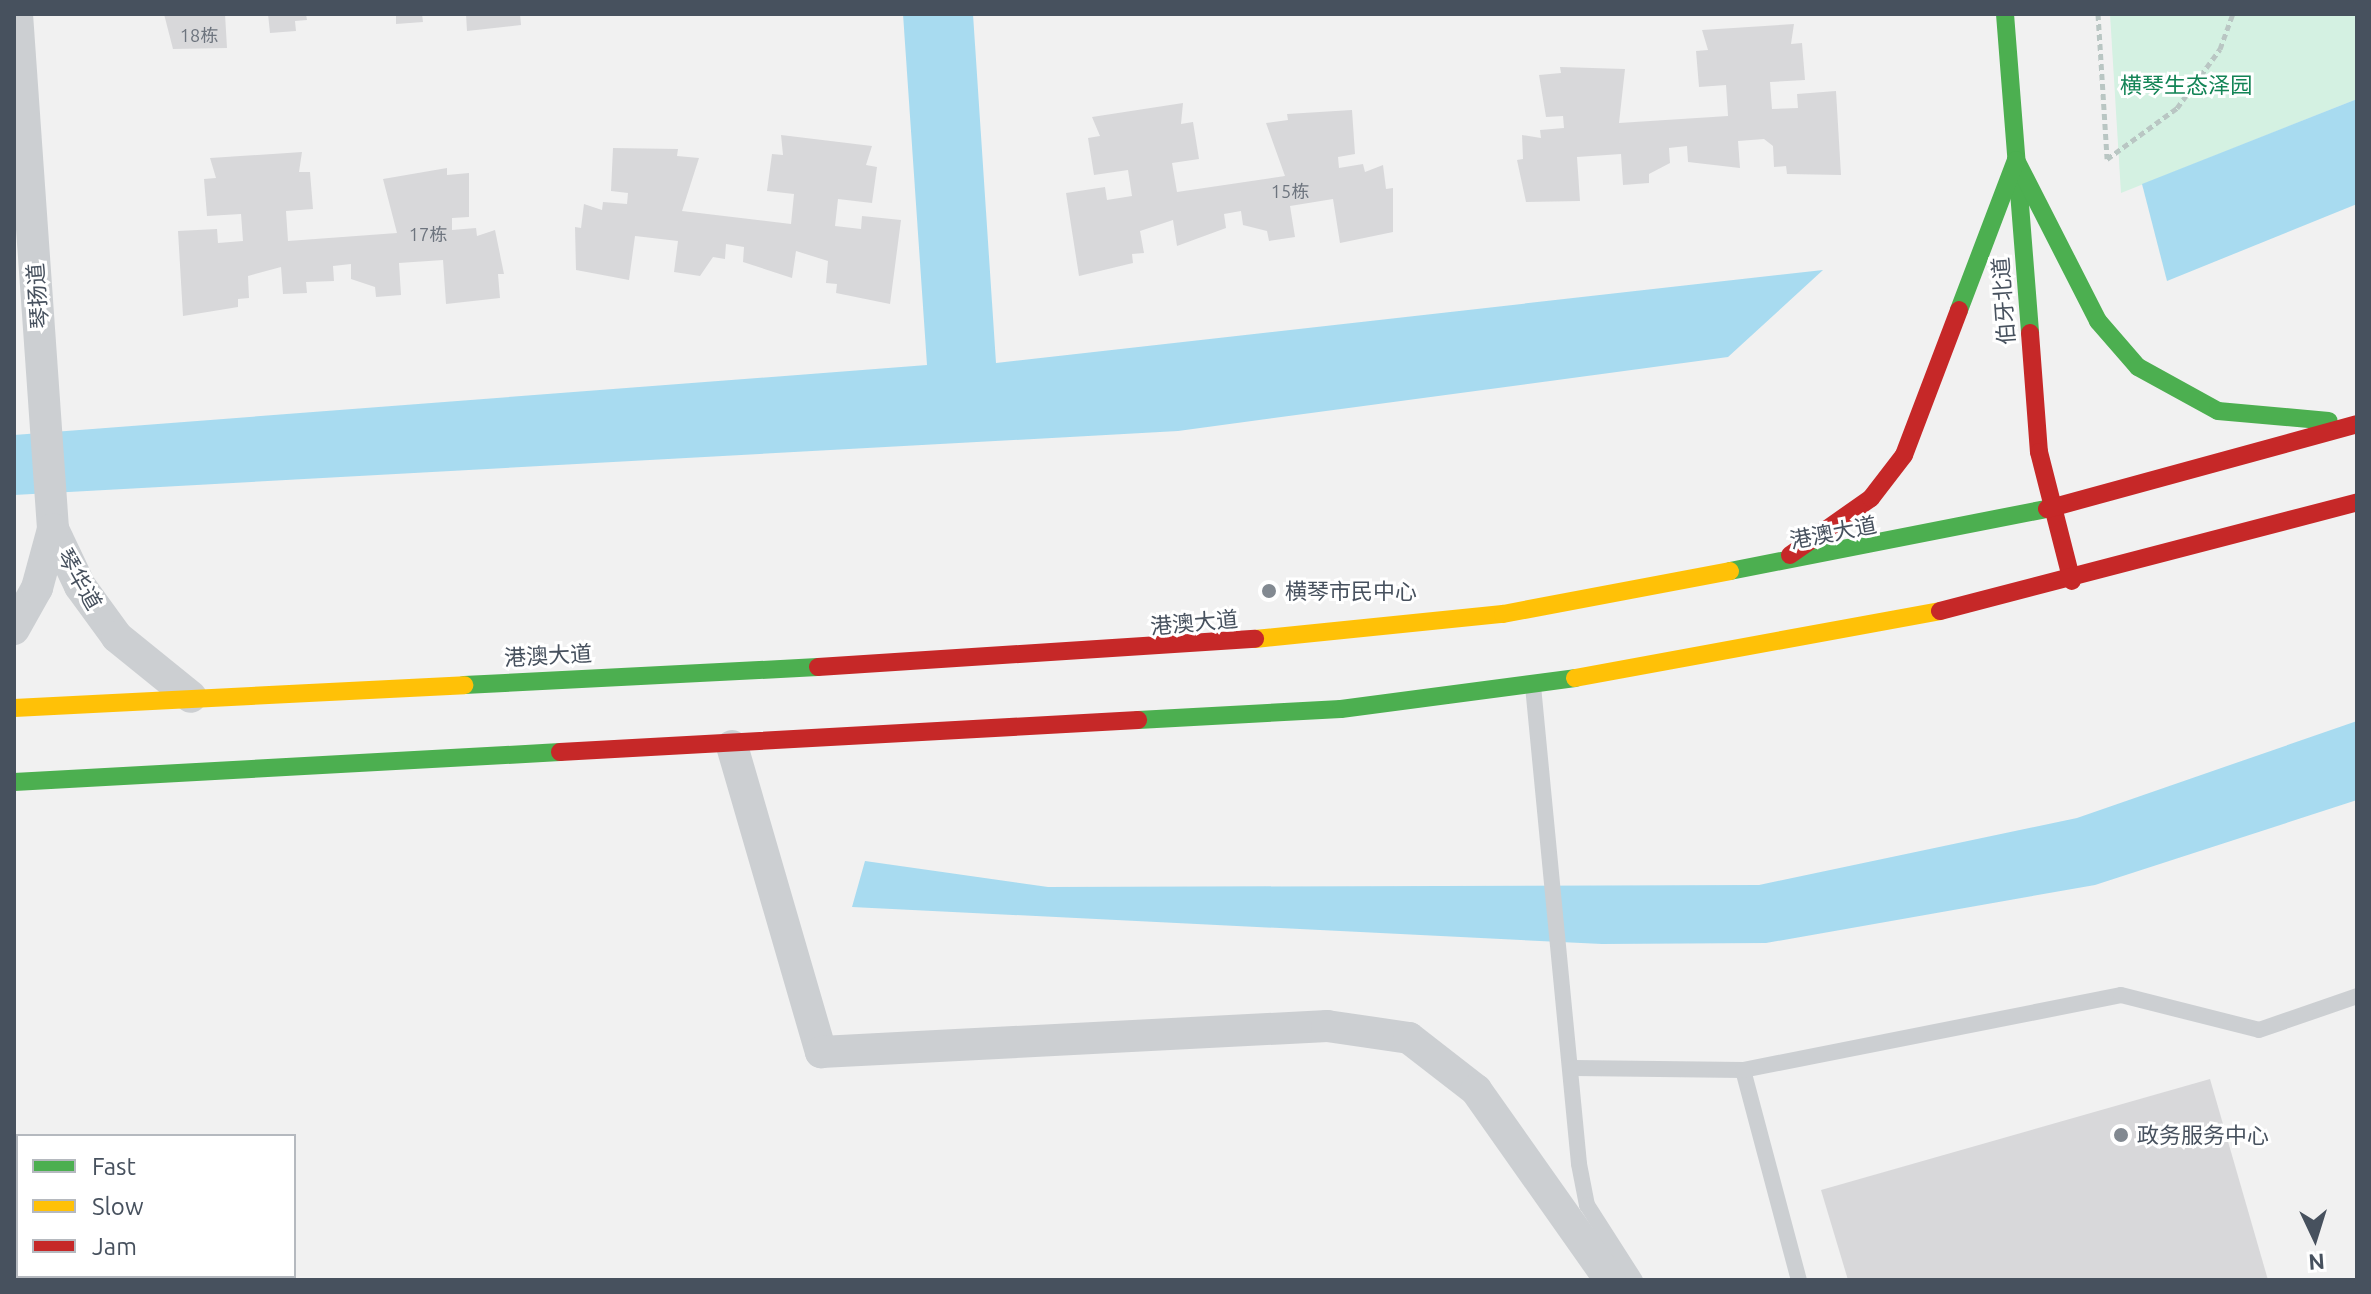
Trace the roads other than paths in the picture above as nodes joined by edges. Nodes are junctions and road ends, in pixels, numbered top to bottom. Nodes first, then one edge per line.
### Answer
1 (17, 14) edge
2 (2005, 14) edge
3 (2016, 160) junction
4 (2357, 423) edge
5 (2357, 502) edge
6 (2053, 508) junction
7 (53, 529) junction
8 (1731, 576) junction
9 (2072, 581) junction
10 (14, 629) edge
11 (1532, 685) junction
12 (191, 697) junction
13 (14, 708) edge
14 (732, 746) junction
15 (14, 782) edge
16 (2357, 996) edge
17 (1574, 1068) junction
18 (1743, 1070) junction
19 (1610, 1280) edge
20 (1635, 1280) edge
21 (1799, 1280) edge

1 - 7 street, 琴扬道
2 - 3 main road, 伯牙北道
3 - 4 main road
3 - 6 main road, 伯牙北道
3 - 8 main road
4 - 6 main road, 港澳大道
5 - 9 main road
6 - 8 main road, 港澳大道
6 - 9 main road, 伯牙北道
7 - 10 street, 琴华道
7 - 12 street, 琴华道
8 - 12 main road, 港澳大道
9 - 11 main road
11 - 14 main road
11 - 17 lane
12 - 13 main road, 港澳大道
14 - 15 main road
14 - 19 street
16 - 18 lane
17 - 18 lane
17 - 20 lane
18 - 21 lane

